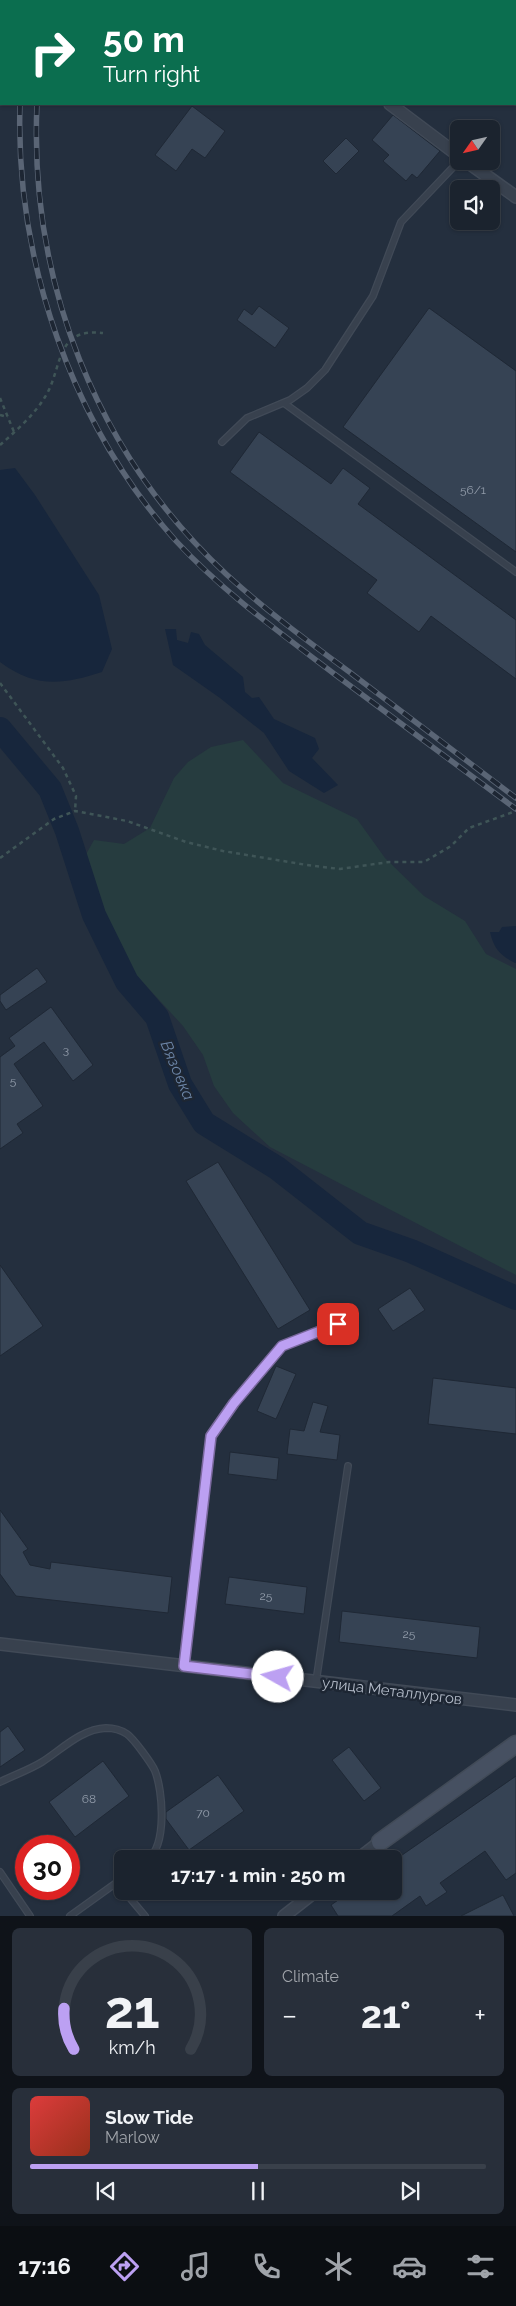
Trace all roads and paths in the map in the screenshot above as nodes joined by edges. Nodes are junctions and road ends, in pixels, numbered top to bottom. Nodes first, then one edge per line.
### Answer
1 (391, 105) edge
2 (450, 149) edge
3 (450, 170) edge
4 (478, 170) edge
5 (516, 197) edge
6 (102, 333) dead end
7 (0, 398) edge
8 (284, 403) junction
9 (0, 415) edge
10 (8, 417) junction
11 (14, 432) junction
12 (222, 442) dead end
13 (0, 445) edge
14 (516, 572) edge
15 (0, 683) edge
16 (516, 810) edge
17 (75, 811) junction
18 (0, 858) edge
19 (338, 1324) dead end
20 (348, 1466) dead end
21 (0, 1644) edge
22 (184, 1666) junction
23 (316, 1682) junction
24 (516, 1705) edge
25 (516, 1744) edge
26 (0, 1782) edge
27 (380, 1842) joint
28 (156, 1850) edge
29 (370, 1850) edge
30 (0, 1872) edge
31 (2, 1880) edge
32 (114, 1884) edge
33 (131, 1900) edge
34 (307, 1900) edge
35 (292, 1914) edge
36 (30, 1916) edge
37 (70, 1916) edge
38 (144, 1916) edge

1 - 2 street
3 - 8 lane
4 - 5 street
6 - 11 path
7 - 10 path
8 - 12 lane
8 - 14 lane
9 - 10 path
10 - 11 path
11 - 13 path
15 - 17 path
16 - 17 path
17 - 18 path
19 - 22 lane
20 - 23 lane
21 - 22 street, улица Металлургов
22 - 23 street, улица Металлургов
23 - 24 street, улица Металлургов
25 - 27 street
26 - 28 lane
27 - 29 street
30 - 31 lane
31 - 36 lane
32 - 37 lane
33 - 38 lane
34 - 35 street

